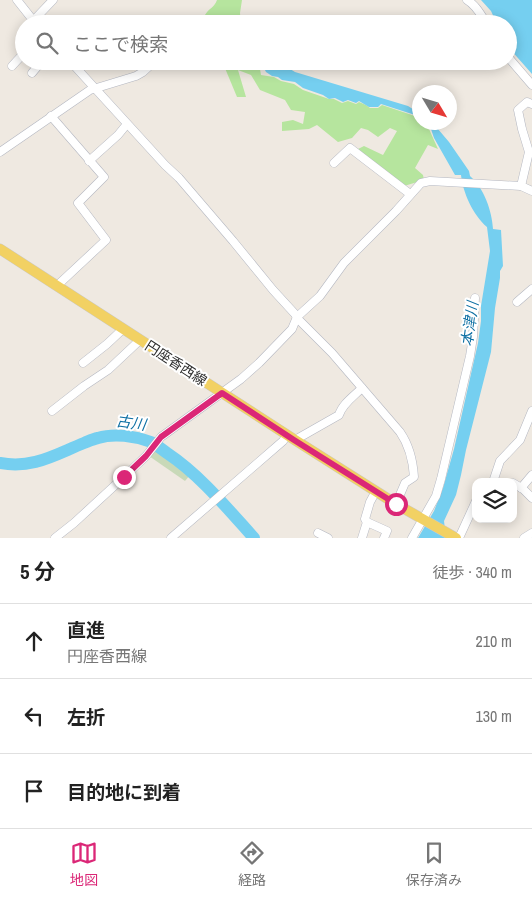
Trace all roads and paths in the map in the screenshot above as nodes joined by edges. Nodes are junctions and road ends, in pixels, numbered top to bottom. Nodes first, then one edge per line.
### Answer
1 (17, 0) edge
2 (53, 0) edge
3 (467, 0) edge
4 (29, 15) edge
5 (41, 15) edge
6 (481, 15) edge
7 (15, 63) edge
8 (12, 66) dead end
9 (517, 67) edge
10 (78, 70) edge
11 (145, 70) edge
12 (532, 86) edge
13 (94, 88) junction
14 (532, 104) edge
15 (51, 116) junction
16 (127, 124) junction
17 (0, 152) edge
18 (89, 161) junction
19 (334, 163) dead end
20 (521, 186) junction
21 (532, 191) edge
22 (410, 194) junction
23 (0, 249) edge
24 (58, 286) junction
25 (532, 289) edge
26 (475, 298) dead end
27 (517, 302) dead end
28 (297, 317) junction
29 (122, 329) junction
30 (140, 340) junction
31 (82, 363) dead end
32 (362, 388) junction
33 (222, 393) junction
34 (52, 411) dead end
35 (532, 411) edge
36 (532, 427) edge
37 (291, 438) junction
38 (520, 440) junction
39 (532, 475) edge
40 (494, 478) edge
41 (517, 486) edge
42 (521, 488) junction
43 (376, 491) junction
44 (532, 498) edge
45 (396, 504) junction
46 (472, 509) edge
47 (423, 519) junction
48 (367, 522) junction
49 (318, 533) dead end
50 (532, 533) edge
51 (55, 538) edge
52 (171, 538) edge
53 (328, 538) edge
54 (362, 538) edge
55 (384, 538) edge
56 (412, 538) edge
57 (457, 538) edge
58 (524, 538) edge

1 - 4 street
2 - 5 street
3 - 6 street
7 - 8 street
9 - 12 street
10 - 13 street
11 - 13 street
13 - 15 street
13 - 16 street
14 - 20 street
15 - 17 street
15 - 18 street
16 - 18 street
16 - 28 street
18 - 24 street
19 - 22 street
20 - 21 street
20 - 22 street
22 - 28 street
23 - 24 main road, 円座香西線
24 - 29 main road, 円座香西線
25 - 27 street
26 - 47 street
28 - 32 street
28 - 33 street
29 - 30 main road, 円座香西線
29 - 31 street
30 - 33 main road, 円座香西線
30 - 34 street
32 - 37 street
32 - 45 street
33 - 37 main road, 円座香西線
33 - 51 street
35 - 38 street
36 - 38 street
37 - 43 main road, 円座香西線
37 - 52 street
38 - 40 street
39 - 42 street
41 - 42 street
42 - 44 street
43 - 45 main road, 円座香西線
43 - 48 street
45 - 47 main road, 円座香西線
46 - 57 street
47 - 56 street
47 - 57 main road, 円座香西線
48 - 54 street
48 - 55 street
49 - 53 street
50 - 58 street

